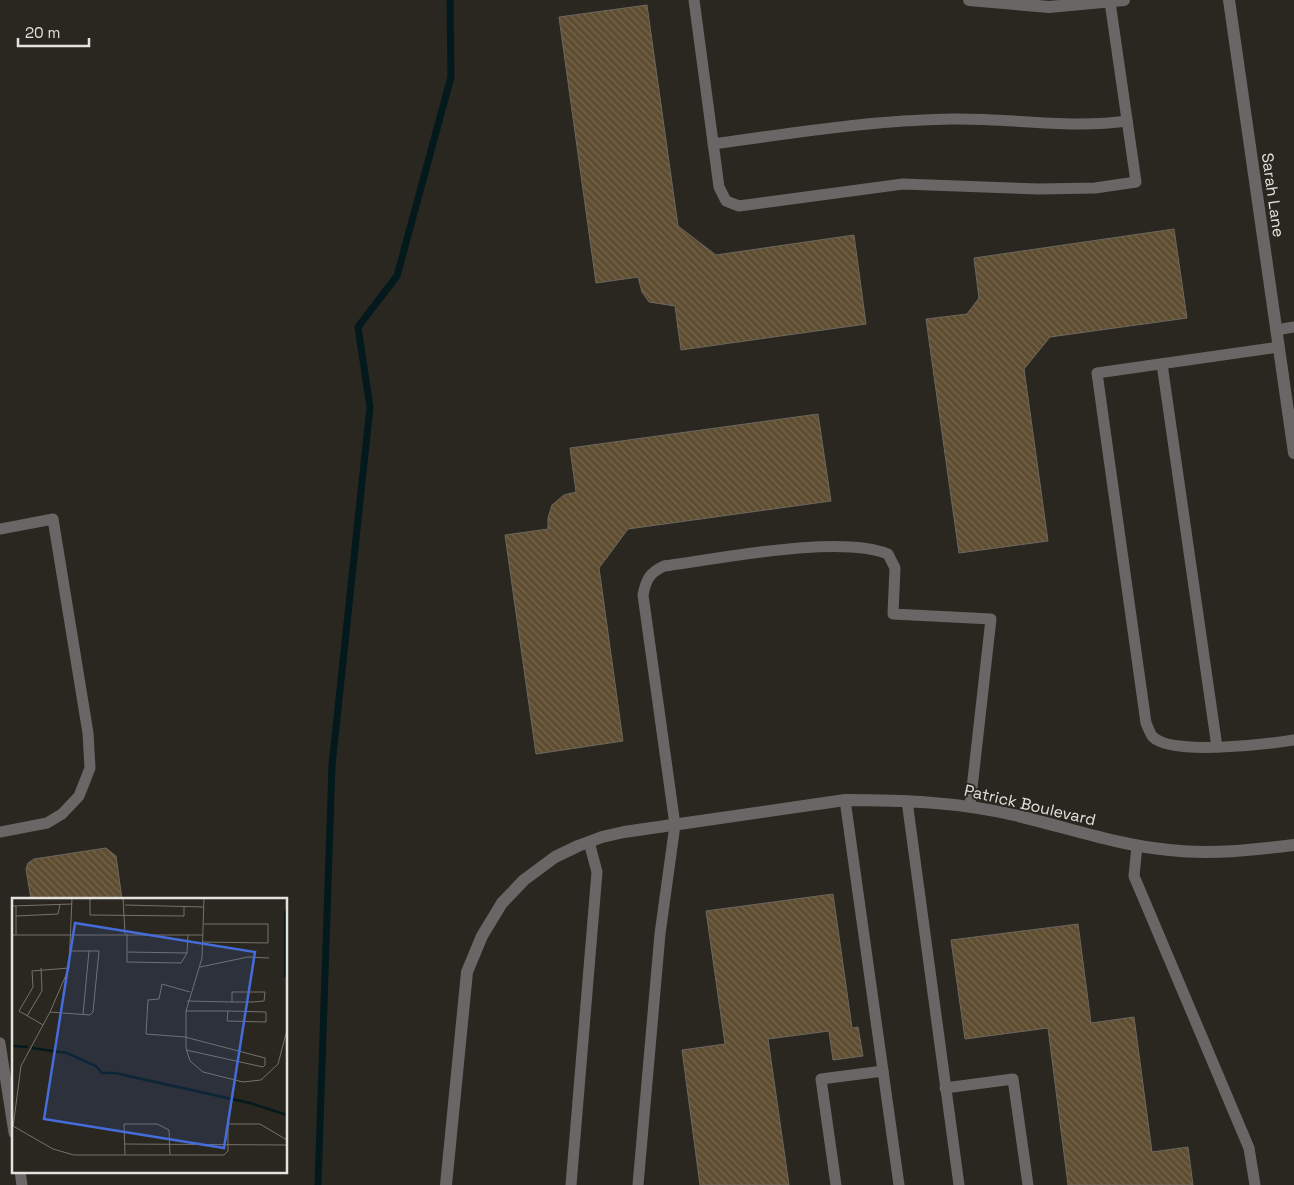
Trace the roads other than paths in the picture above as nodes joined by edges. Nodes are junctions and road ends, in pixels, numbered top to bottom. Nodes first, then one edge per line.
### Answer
1 (694, 0) edge
2 (969, 0) edge
3 (1124, 0) edge
4 (1229, 0) edge
5 (996, 2) edge
6 (1110, 2) junction
7 (1127, 121) junction
8 (713, 144) junction
9 (1294, 327) edge
10 (1276, 330) junction
11 (1279, 347) junction
12 (1162, 364) junction
13 (1294, 453) edge
14 (0, 529) edge
15 (1294, 740) edge
16 (1217, 747) junction
17 (845, 800) junction
18 (907, 800) junction
19 (970, 806) junction
20 (675, 824) junction
21 (0, 832) edge
22 (588, 842) junction
23 (1294, 845) edge
24 (1137, 846) junction
25 (0, 1042) edge
26 (883, 1071) junction
27 (945, 1088) junction
28 (12, 1120) edge
29 (20, 1172) edge
30 (22, 1185) edge
31 (446, 1185) edge
32 (571, 1185) edge
33 (638, 1185) edge
34 (836, 1185) edge
35 (898, 1185) edge
36 (960, 1185) edge
37 (1028, 1185) edge
38 (1255, 1185) edge

1 - 8 lane
2 - 5 street
3 - 6 street
4 - 10 street, Sarah Lane
5 - 6 street
6 - 7 lane
7 - 8 lane
7 - 8 lane
9 - 10 lane
10 - 11 street, Sarah Lane
11 - 12 lane
11 - 13 street, Sarah Lane
12 - 16 lane
12 - 16 lane
14 - 21 lane
15 - 16 lane
17 - 18 street, Patrick Boulevard
17 - 20 street, Patrick Boulevard
17 - 26 lane
18 - 19 street, Patrick Boulevard
18 - 27 lane
19 - 20 lane
19 - 24 street, Patrick Boulevard
20 - 22 street, Patrick Boulevard
20 - 33 lane
22 - 31 street, Patrick Boulevard
22 - 32 lane
23 - 24 street, Patrick Boulevard
24 - 38 lane
25 - 28 lane
26 - 34 lane
26 - 35 lane
27 - 36 lane
27 - 37 lane
29 - 30 lane

